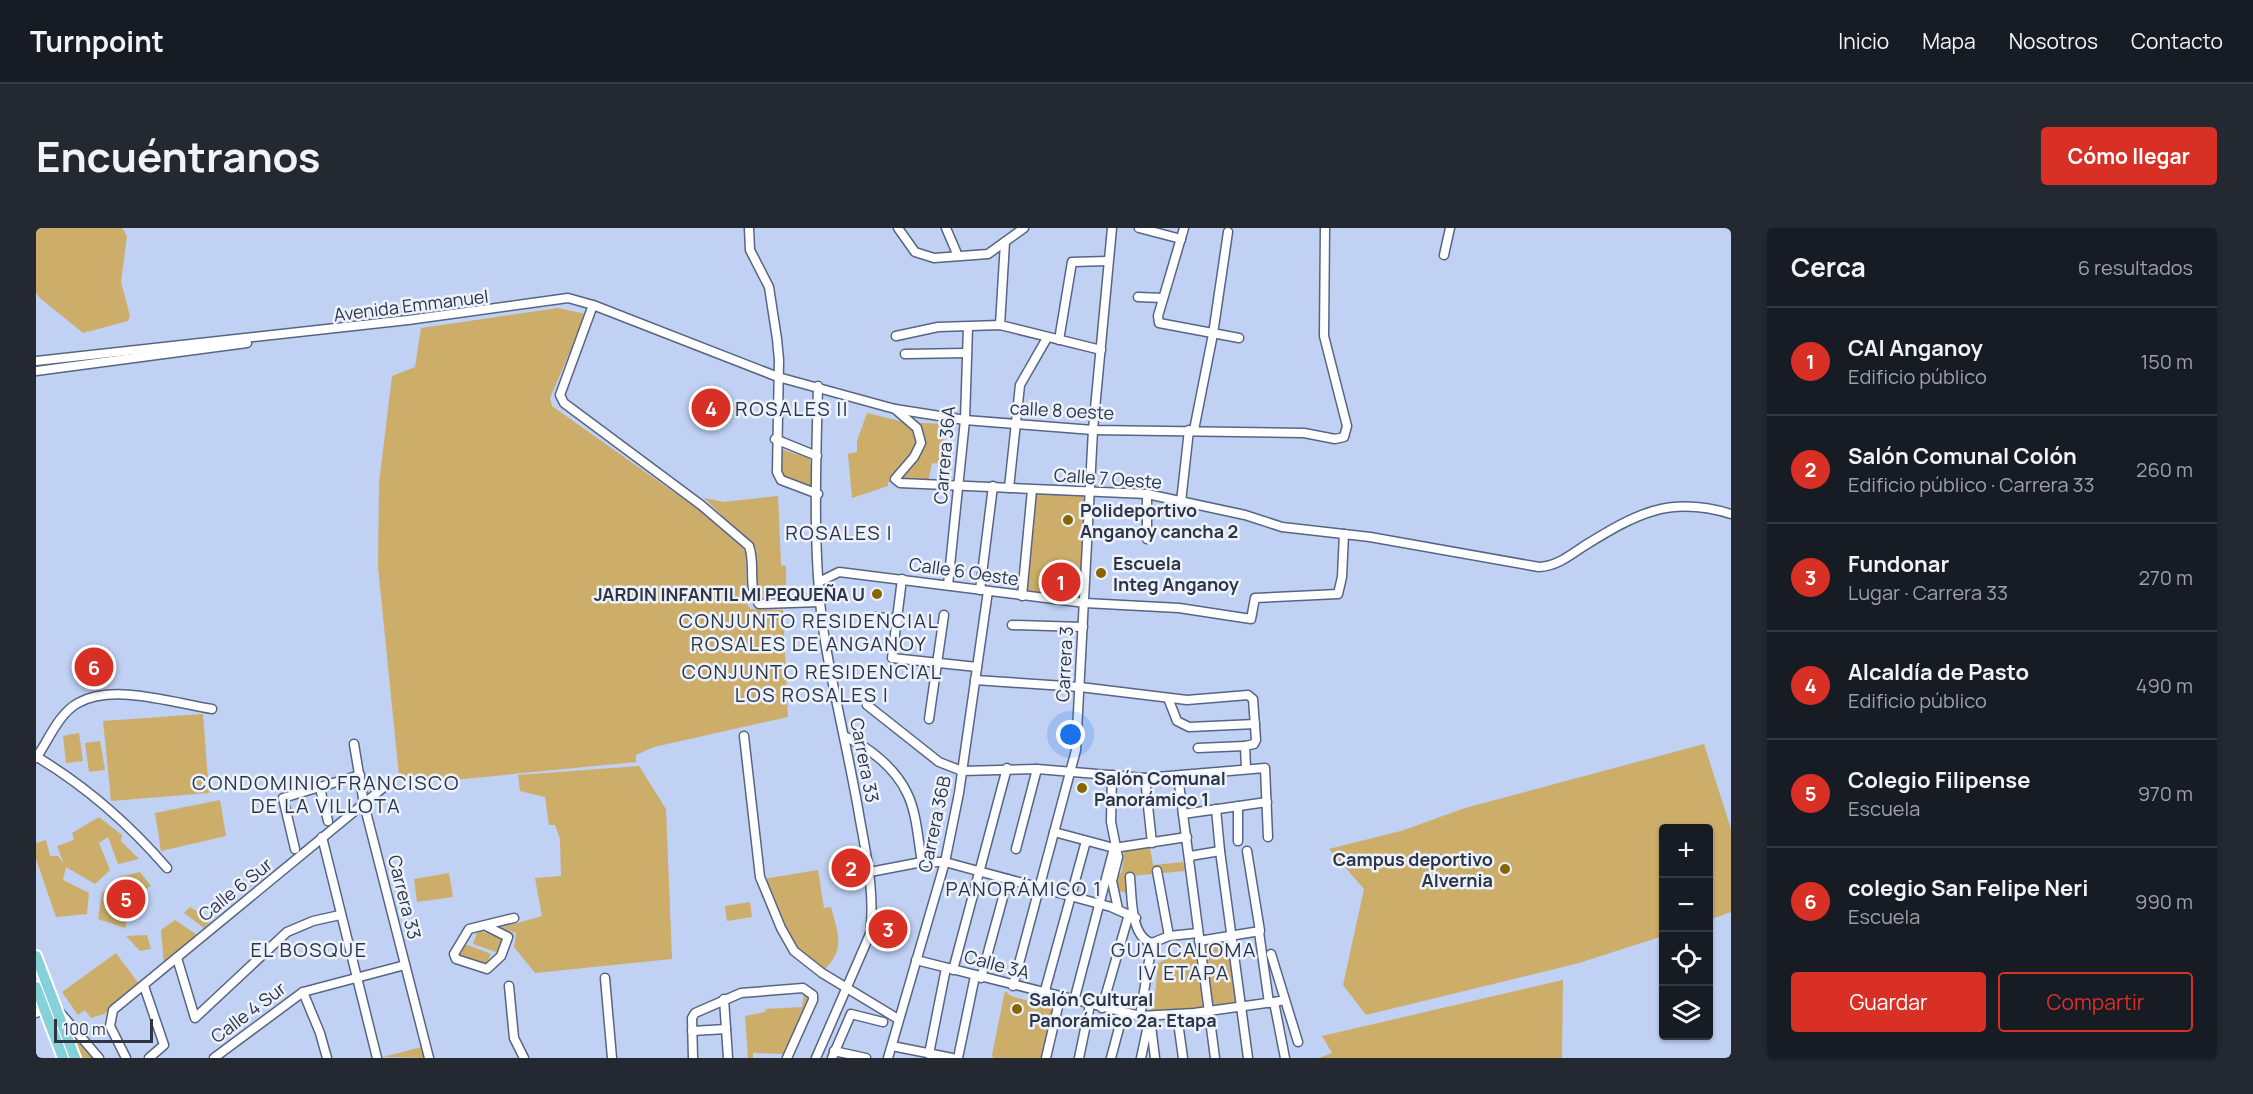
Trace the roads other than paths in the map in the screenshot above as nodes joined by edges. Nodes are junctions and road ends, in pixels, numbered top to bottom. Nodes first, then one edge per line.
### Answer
1 (749, 228) edge
2 (898, 228) edge
3 (946, 228) edge
4 (1024, 228) edge
5 (1112, 228) edge
6 (1139, 228) edge
7 (1184, 228) edge
8 (1325, 228) edge
9 (1450, 228) edge
10 (1228, 232) dead end
11 (1181, 239) junction
12 (1005, 242) junction
13 (1444, 255) dead end
14 (958, 256) junction
15 (1108, 261) junction
16 (1138, 297) dead end
17 (1163, 298) junction
18 (592, 306) junction
19 (1000, 325) junction
20 (968, 327) junction
21 (1213, 333) junction
22 (896, 336) dead end
23 (1047, 338) junction
24 (1239, 338) dead end
25 (1059, 340) junction
26 (1101, 350) junction
27 (967, 353) junction
28 (905, 354) dead end
29 (36, 361) edge
30 (36, 371) edge
31 (778, 378) junction
32 (818, 386) junction
33 (895, 409) junction
34 (965, 420) junction
35 (1015, 424) junction
36 (1094, 430) junction
37 (1192, 430) junction
38 (775, 439) junction
39 (817, 456) junction
40 (957, 486) junction
41 (993, 486) junction
42 (1009, 488) junction
43 (1032, 490) junction
44 (1090, 493) junction
45 (818, 494) junction
46 (1147, 494) junction
47 (1181, 502) junction
48 (1731, 513) edge
49 (1344, 534) junction
50 (1147, 539) dead end
51 (902, 579) junction
52 (819, 582) junction
53 (948, 585) junction
54 (984, 591) junction
55 (1022, 596) junction
56 (820, 602) junction
57 (1084, 603) junction
58 (944, 615) dead end
59 (875, 617) dead end
60 (898, 618) junction
61 (1012, 625) dead end
62 (1083, 627) junction
63 (937, 662) junction
64 (977, 667) junction
65 (975, 680) junction
66 (1080, 687) junction
67 (1168, 698) junction
68 (867, 705) dead end
69 (212, 709) dead end
70 (929, 719) dead end
71 (1255, 724) junction
72 (744, 736) dead end
73 (846, 737) junction
74 (354, 744) dead end
75 (1245, 746) junction
76 (1198, 748) dead end
77 (36, 758) edge
78 (1007, 768) junction
79 (1246, 768) junction
80 (1037, 769) junction
81 (962, 771) junction
82 (1071, 771) junction
83 (1112, 775) junction
84 (360, 776) junction
85 (1178, 776) junction
86 (1145, 778) junction
87 (384, 787) dead end
88 (320, 788) junction
89 (1267, 802) junction
90 (364, 804) junction
91 (1238, 806) junction
92 (1216, 809) junction
93 (1183, 814) junction
94 (328, 821) dead end
95 (1054, 832) junction
96 (322, 837) junction
97 (1187, 837) junction
98 (1268, 837) dead end
99 (1086, 841) junction
100 (1238, 841) dead end
101 (1152, 843) junction
102 (1116, 848) junction
103 (295, 849) dead end
104 (1016, 849) dead end
105 (1220, 850) junction
106 (1247, 851) dead end
107 (1190, 856) junction
108 (922, 862) junction
109 (945, 862) junction
110 (167, 868) dead end
111 (978, 871) junction
112 (1157, 871) dead end
113 (870, 872) junction
114 (1130, 877) dead end
115 (1008, 879) junction
116 (1038, 887) junction
117 (1071, 896) junction
118 (1101, 904) junction
119 (1118, 909) junction
120 (340, 915) junction
121 (1132, 916) junction
122 (514, 918) dead end
123 (492, 924) junction
124 (1259, 932) junction
125 (1232, 935) junction
126 (1169, 936) junction
127 (1198, 937) junction
128 (1152, 943) junction
129 (1271, 954) dead end
130 (36, 956) edge
131 (177, 958) junction
132 (916, 960) junction
133 (405, 965) junction
134 (949, 969) junction
135 (356, 977) junction
136 (978, 977) junction
137 (605, 978) dead end
138 (144, 986) junction
139 (509, 986) dead end
140 (1013, 986) junction
141 (36, 987) edge
142 (847, 988) junction
143 (303, 992) junction
144 (1044, 994) junction
145 (1060, 998) junction
146 (724, 999) junction
147 (1286, 1000) junction
148 (1074, 1001) junction
149 (1272, 1002) junction
150 (1090, 1005) junction
151 (1240, 1007) junction
152 (1102, 1008) junction
153 (57, 1009) junction
154 (40, 1011) edge
155 (1208, 1012) junction
156 (1123, 1013) junction
157 (1177, 1015) junction
158 (1140, 1016) junction
159 (1150, 1017) junction
160 (898, 1019) junction
161 (883, 1022) dead end
162 (726, 1029) junction
163 (692, 1031) junction
164 (1298, 1042) dead end
165 (892, 1046) junction
166 (833, 1055) edge
167 (924, 1055) edge
168 (63, 1058) edge
169 (75, 1058) edge
170 (99, 1058) edge
171 (126, 1058) edge
172 (149, 1058) edge
173 (214, 1058) edge
174 (327, 1058) edge
175 (377, 1058) edge
176 (429, 1058) edge
177 (524, 1058) edge
178 (612, 1058) edge
179 (693, 1058) edge
180 (728, 1058) edge
181 (786, 1058) edge
182 (816, 1058) edge
183 (866, 1058) edge
184 (888, 1058) edge
185 (952, 1058) edge
186 (958, 1058) edge
187 (1046, 1058) edge
188 (1079, 1058) edge
189 (1111, 1058) edge
190 (1141, 1058) edge
191 (1155, 1058) edge
192 (1183, 1058) edge
193 (1215, 1058) edge
194 (1248, 1058) edge
195 (1285, 1058) edge

1 - 31 street
2 - 14 street
3 - 14 street
4 - 12 street
5 - 15 street, Carrera 3
6 - 11 street
7 - 11 street
8 - 37 street, calle 8 oeste
9 - 13 street
10 - 21 street
11 - 17 street
12 - 14 street
12 - 19 street
15 - 25 street
15 - 26 street, Carrera 3
16 - 17 street
17 - 21 street
18 - 29 street, Avenida Emmanuel
18 - 30 street, Avenida Emmanuel
18 - 31 street, Avenida Emmanuel
18 - 56 street
19 - 20 street
19 - 23 street
20 - 22 street
20 - 27 street, Carrera 36A
21 - 24 street
21 - 37 street
23 - 25 street
23 - 35 street
25 - 26 street
26 - 36 street, Carrera 3
27 - 28 street
27 - 34 street, Carrera 36A
31 - 32 street, calle 8 oeste
31 - 38 street
32 - 33 street, calle 8 oeste
32 - 39 street, Carrera 33
33 - 34 street, calle 8 oeste
33 - 40 street, Calle 7 Oeste
34 - 35 street, calle 8 oeste
34 - 40 street, Carrera 36A
35 - 36 street, calle 8 oeste
35 - 42 street
36 - 37 street, calle 8 oeste
36 - 44 street, Carrera 3
37 - 47 street
38 - 39 street
38 - 45 street
39 - 45 street, Carrera 33
40 - 41 street, Calle 7 Oeste
40 - 53 street, Carrera 36A
41 - 42 street, Calle 7 Oeste
41 - 54 street, Carrera 36B
42 - 43 street, Calle 7 Oeste
43 - 44 street, Calle 7 Oeste
43 - 55 street
44 - 46 street, Calle 7 Oeste
44 - 57 street, Carrera 3
45 - 52 street, Carrera 33
46 - 47 street, Calle 7 Oeste
46 - 50 street
47 - 49 street, Calle 7 Oeste
48 - 49 street, Calle 7 Oeste
49 - 57 street, Calle 6 Oeste
51 - 52 street, Calle 6 Oeste
51 - 53 street, Calle 6 Oeste
51 - 60 street
52 - 56 street, Carrera 33
53 - 54 street, Calle 6 Oeste
54 - 55 street, Calle 6 Oeste
54 - 64 street, Carrera 36B
55 - 57 street, Calle 6 Oeste
56 - 73 street, Carrera 33
57 - 62 street, Carrera 3
58 - 63 street
59 - 60 street
60 - 63 street
61 - 62 street
62 - 66 street, Carrera 3
63 - 64 street
63 - 70 street
64 - 65 street, Carrera 36B
65 - 66 street
65 - 81 street, Carrera 36B
66 - 67 street
66 - 82 street, Carrera 3
67 - 71 street
67 - 71 street
68 - 81 street
69 - 77 street
71 - 75 street
72 - 142 street
73 - 108 street
73 - 113 street, Carrera 33
74 - 84 street, Carrera 33
75 - 76 street
75 - 79 street
77 - 110 street
78 - 80 street
78 - 81 street
78 - 111 street
79 - 85 street
79 - 89 street
80 - 82 street
80 - 104 street
81 - 109 street, Carrera 36B
82 - 83 street
82 - 95 street, Carrera 3
83 - 86 street
83 - 102 street
84 - 88 street
84 - 90 street, Carrera 33
85 - 86 street
85 - 93 street
86 - 101 street
87 - 90 street, Calle 6 Sur
88 - 94 street
88 - 103 street
89 - 91 street
89 - 98 street
90 - 96 street, Calle 6 Sur
90 - 133 street, Carrera 33
91 - 92 street
91 - 100 street
92 - 93 street
92 - 105 street
93 - 97 street
95 - 99 street
95 - 116 street, Carrera 3
96 - 120 street
96 - 131 street, Calle 6 Sur
97 - 101 street
97 - 107 street
99 - 102 street
99 - 117 street
101 - 102 street
102 - 118 street
102 - 119 street
105 - 107 street
105 - 125 street
106 - 124 street
107 - 127 street
108 - 109 street
108 - 113 street
109 - 111 street
109 - 132 street, Carrera 36B
111 - 115 street
111 - 134 street
112 - 126 street
113 - 142 street, Carrera 33
114 - 121 street
115 - 116 street
115 - 136 street
116 - 117 street
116 - 140 street, Carrera 3
117 - 118 street
117 - 144 street
118 - 119 street
118 - 148 street
119 - 121 street
120 - 131 street
120 - 135 street
121 - 128 street
121 - 152 street
122 - 123 street
123 - 123 street
124 - 125 street
124 - 149 street
125 - 127 street
125 - 151 street
126 - 127 street
126 - 128 street
127 - 155 street
128 - 158 street
129 - 147 street
130 - 153 main road
131 - 138 street, Calle 6 Sur
132 - 134 street, Calle 3A
132 - 160 street, Carrera 36B
133 - 135 street, Calle 4 Sur
133 - 176 street, Carrera 33
134 - 136 street, Calle 3A
134 - 167 street
135 - 143 street, Calle 4 Sur
135 - 175 street
136 - 140 street, Calle 3A
136 - 186 street
137 - 178 street
138 - 171 street, Calle 6 Sur
138 - 172 street
139 - 177 street
140 - 144 street, Calle 3A
141 - 154 main road
142 - 160 street
142 - 182 street, Carrera 33
143 - 173 street, Calle 4 Sur
143 - 174 street
144 - 145 street, Calle 3A
145 - 148 street, Calle 3A
145 - 187 street
146 - 162 street
146 - 163 street
146 - 181 street
147 - 149 street, Calle 3A
147 - 164 street
148 - 150 street, Calle 3A
149 - 151 street, Calle 3A
149 - 195 street
150 - 152 street, Calle 3A
150 - 188 street
151 - 155 street, Calle 3A
151 - 194 street
152 - 156 street, Calle 3A
153 - 154 street
153 - 169 main road
153 - 170 street
154 - 168 main road
155 - 157 street, Calle 3A
155 - 193 street
156 - 158 street, Calle 3A
156 - 189 street
157 - 159 street, Calle 3A
157 - 192 street
158 - 159 street, Calle 3A
159 - 190 street
159 - 191 street
160 - 165 street, Carrera 36B
161 - 166 street
162 - 163 street
162 - 180 street
163 - 179 street
165 - 167 street
165 - 184 street, Carrera 36B
166 - 183 street
167 - 185 street

